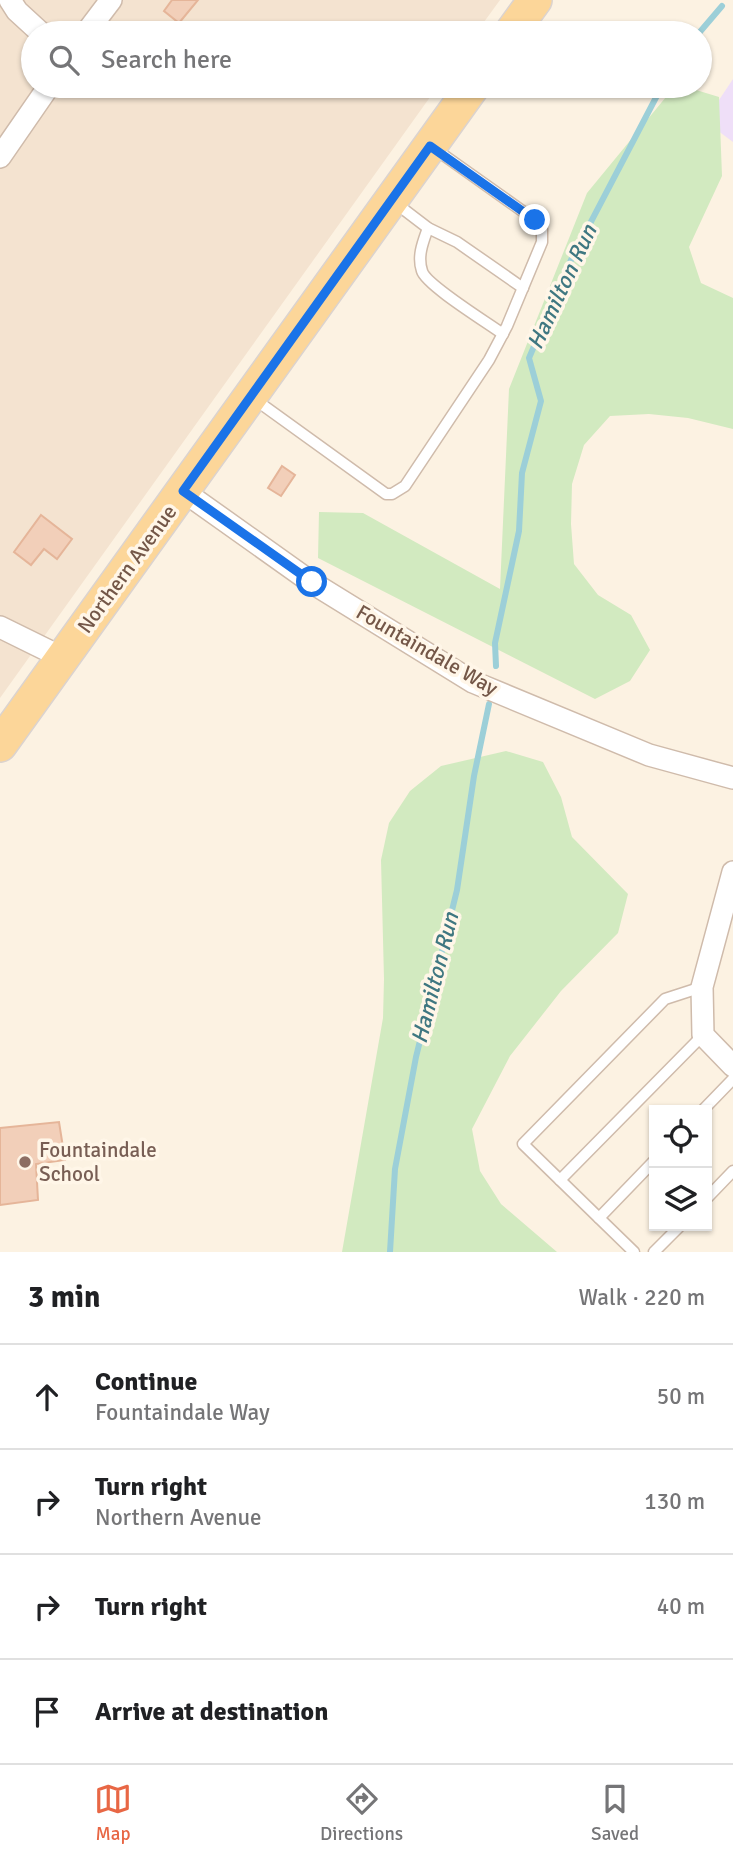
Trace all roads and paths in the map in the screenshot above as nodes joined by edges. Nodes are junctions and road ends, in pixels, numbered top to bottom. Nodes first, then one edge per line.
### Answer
1 (9, 0) edge
2 (111, 0) edge
3 (535, 0) edge
4 (28, 21) edge
5 (95, 21) edge
6 (520, 21) edge
7 (41, 98) edge
8 (464, 98) edge
9 (430, 146) junction
10 (0, 157) edge
11 (391, 200) junction
12 (428, 229) junction
13 (523, 288) junction
14 (503, 334) junction
15 (251, 396) junction
16 (183, 491) junction
17 (0, 627) edge
18 (63, 658) junction
19 (0, 745) edge
20 (733, 778) edge
21 (733, 872) edge
22 (702, 987) junction
23 (703, 1035) junction
24 (733, 1066) edge
25 (733, 1079) edge
26 (708, 1105) edge
27 (649, 1166) edge
28 (733, 1171) edge
29 (560, 1180) junction
30 (712, 1193) edge
31 (599, 1218) junction
32 (675, 1231) edge
33 (634, 1252) edge
34 (654, 1252) edge

1 - 4 street
2 - 5 street
3 - 6 main road
7 - 10 street
8 - 9 main road, Northern Avenue
9 - 11 main road, Northern Avenue
9 - 13 lane
11 - 12 lane
11 - 15 main road, Northern Avenue
12 - 13 lane
12 - 14 lane
13 - 14 lane
14 - 15 lane
15 - 16 main road, Northern Avenue
16 - 18 main road, Northern Avenue
16 - 20 street, Fountaindale Way
17 - 18 street
18 - 19 main road, Northern Avenue
21 - 22 street
22 - 23 street
22 - 29 lane
23 - 24 street
23 - 29 lane
25 - 26 lane
27 - 31 lane
28 - 30 lane
29 - 31 lane
31 - 33 lane
32 - 34 lane

